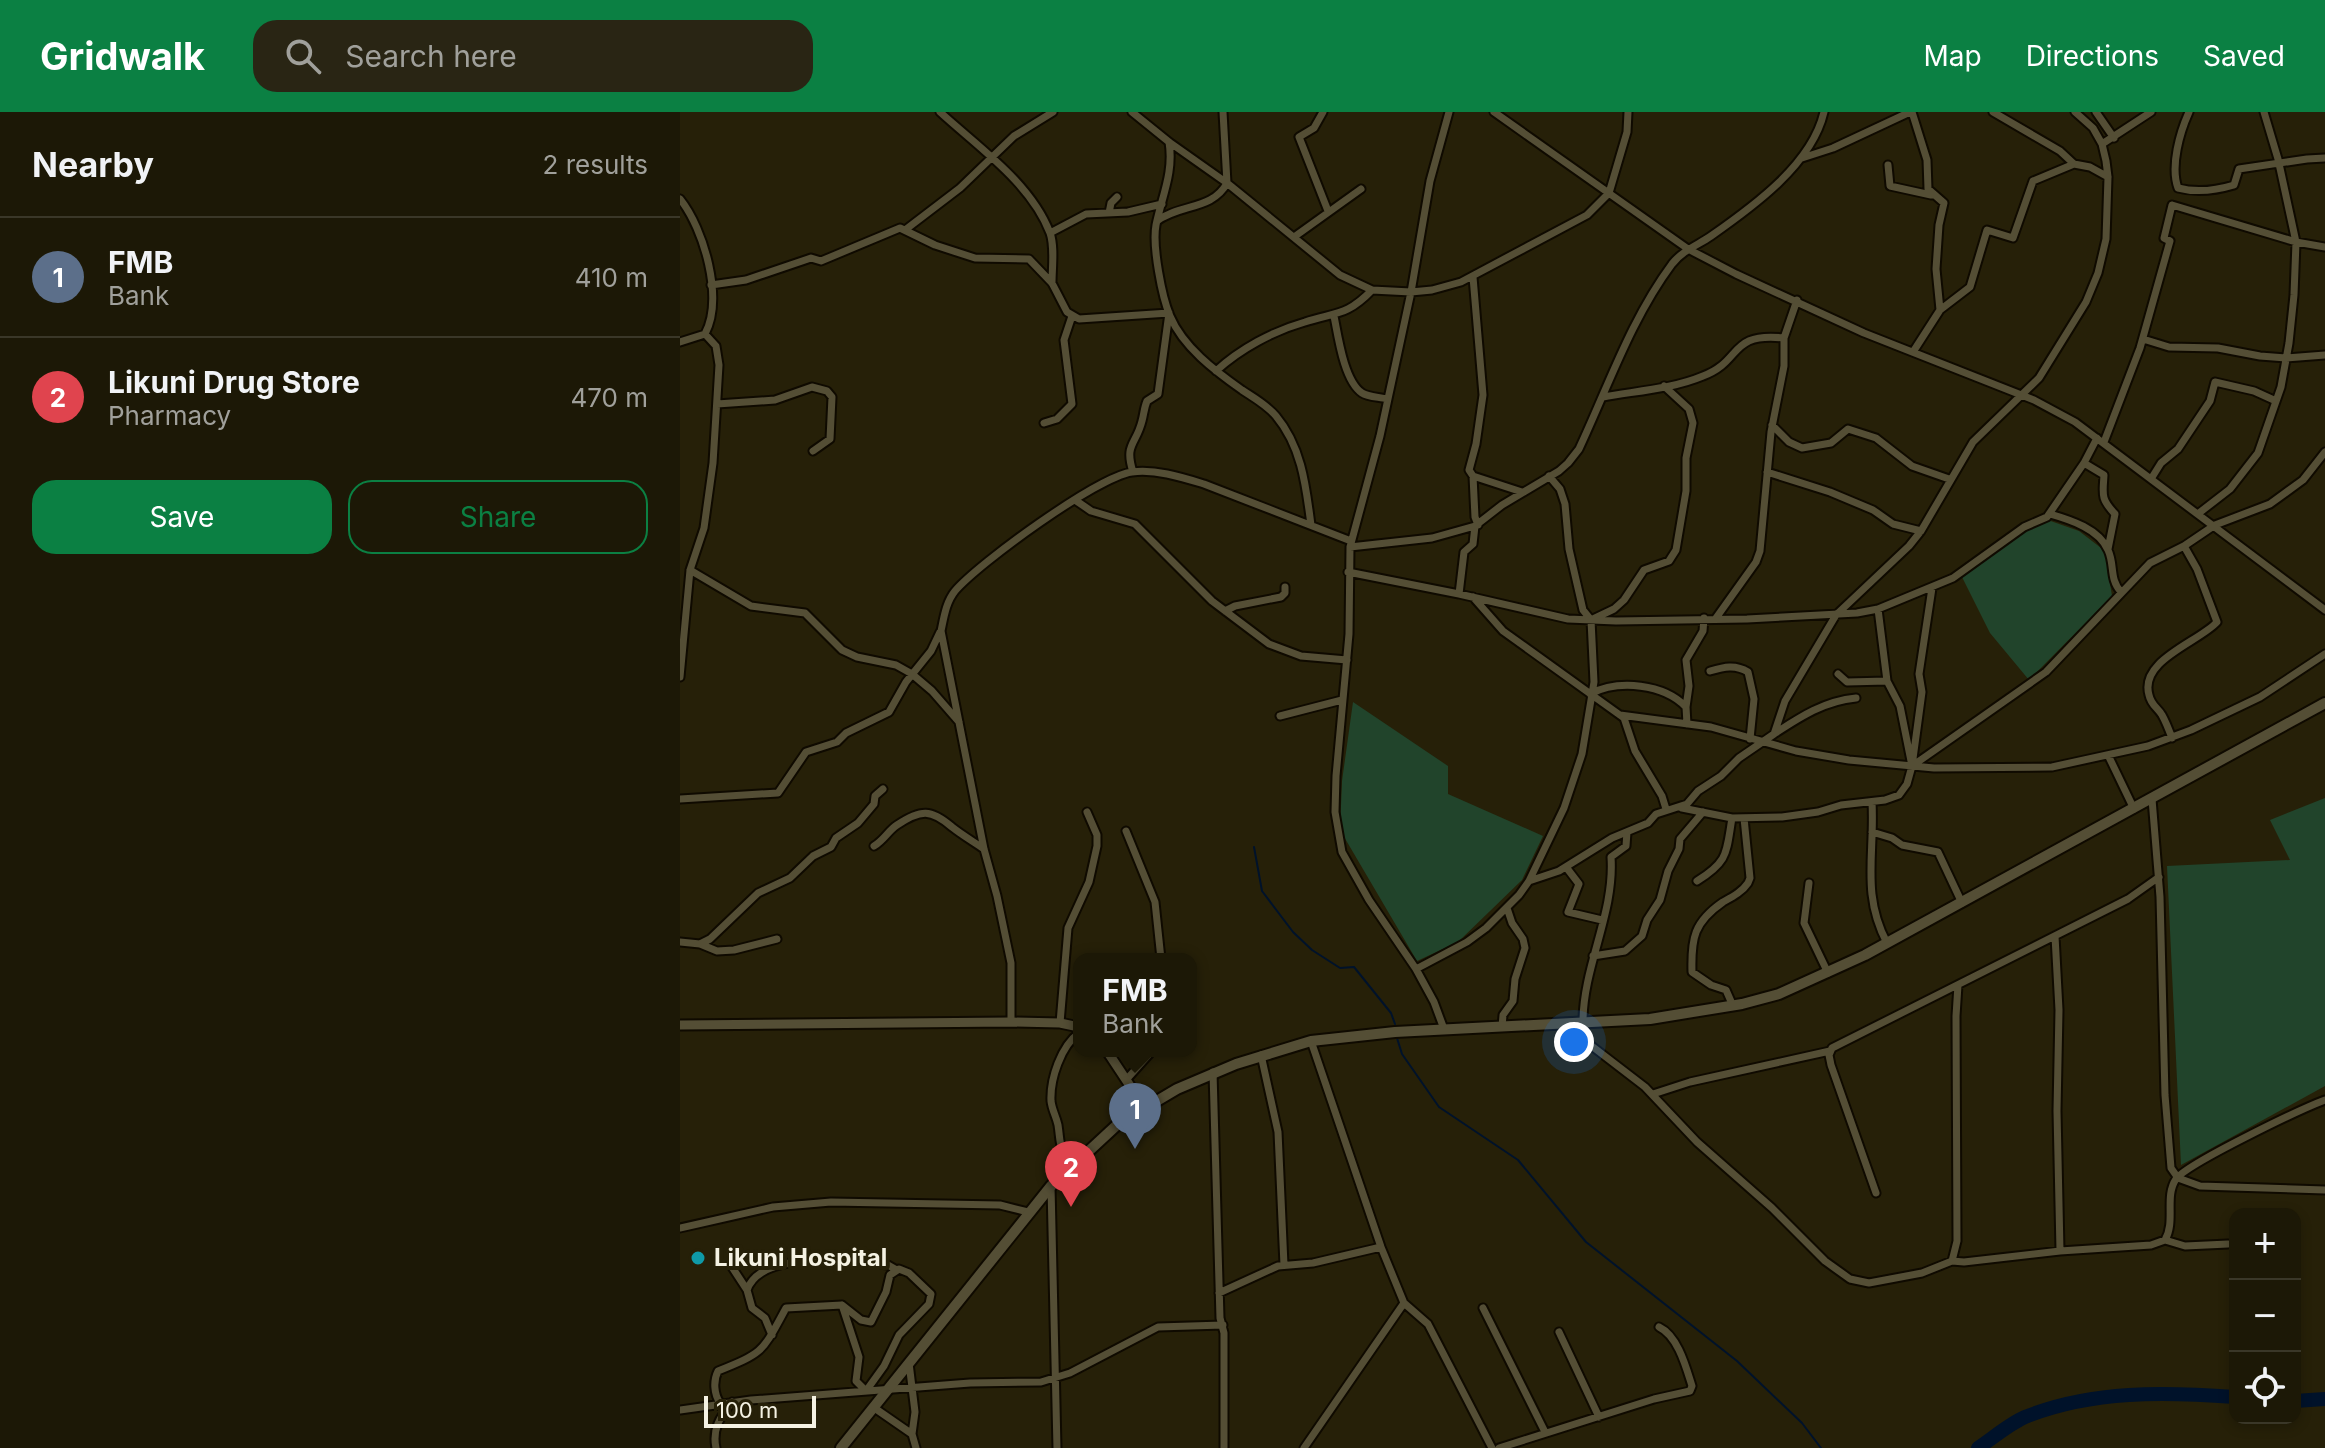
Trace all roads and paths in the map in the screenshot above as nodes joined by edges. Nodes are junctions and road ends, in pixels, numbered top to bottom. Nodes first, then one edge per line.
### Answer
1 (940, 112) edge
2 (1053, 112) edge
3 (1132, 112) edge
4 (1223, 112) edge
5 (1323, 112) edge
6 (1449, 112) edge
7 (1494, 112) edge
8 (1630, 112) edge
9 (1824, 112) edge
10 (1911, 112) edge
11 (1993, 112) edge
12 (2075, 112) edge
13 (2096, 112) edge
14 (2151, 112) edge
15 (2189, 112) edge
16 (2264, 112) edge
17 (2114, 138) junction
18 (1169, 142) junction
19 (2102, 144) junction
20 (990, 158) junction
21 (1802, 158) junction
22 (2325, 158) edge
23 (2074, 164) junction
24 (2279, 164) junction
25 (1888, 165) dead end
26 (2108, 177) junction
27 (1227, 183) junction
28 (1361, 189) dead end
29 (1609, 193) junction
30 (1933, 196) junction
31 (1117, 197) dead end
32 (680, 199) edge
33 (1162, 204) junction
34 (1328, 211) junction
35 (1109, 213) junction
36 (1157, 221) junction
37 (905, 230) junction
38 (1050, 233) junction
39 (1294, 237) junction
40 (2296, 242) junction
41 (2325, 247) edge
42 (1688, 249) junction
43 (1473, 277) junction
44 (1052, 283) junction
45 (711, 285) junction
46 (1372, 290) junction
47 (1411, 292) junction
48 (1797, 300) junction
49 (1940, 310) junction
50 (1169, 313) junction
51 (1072, 316) junction
52 (1334, 316) junction
53 (705, 334) junction
54 (1784, 338) junction
55 (2143, 339) junction
56 (680, 342) edge
57 (1913, 352) junction
58 (2325, 355) edge
59 (2286, 358) junction
60 (1216, 371) junction
61 (1664, 386) junction
62 (2019, 395) junction
63 (1603, 397) junction
64 (1387, 399) junction
65 (2276, 401) junction
66 (717, 404) junction
67 (1044, 423) dead end
68 (1772, 425) junction
69 (2100, 440) junction
70 (813, 451) dead end
71 (2325, 452) edge
72 (2084, 463) junction
73 (1133, 472) junction
74 (1767, 472) junction
75 (1473, 476) junction
76 (1549, 476) junction
77 (1949, 479) junction
78 (2151, 479) junction
79 (1522, 492) junction
80 (1075, 500) junction
81 (2199, 513) junction
82 (2050, 514) junction
83 (1311, 525) junction
84 (1477, 525) junction
85 (2215, 525) junction
86 (1921, 531) junction
87 (1350, 544) junction
88 (2184, 546) junction
89 (2108, 549) junction
90 (690, 570) junction
91 (1348, 572) junction
92 (1285, 587) dead end
93 (1932, 588) junction
94 (2121, 592) junction
95 (1459, 594) junction
96 (1473, 597) junction
97 (1878, 609) junction
98 (2325, 610) edge
99 (1225, 611) junction
100 (1836, 615) junction
101 (1704, 618) junction
102 (1716, 618) junction
103 (1591, 620) junction
104 (941, 631) junction
105 (2325, 654) edge
106 (1347, 660) junction
107 (1710, 671) dead end
108 (912, 674) junction
109 (1838, 674) dead end
110 (680, 677) edge
111 (1887, 681) junction
112 (1590, 694) junction
113 (1856, 698) dead end
114 (1342, 700) junction
115 (2325, 703) edge
116 (1686, 707) junction
117 (1620, 715) junction
118 (1280, 716) dead end
119 (959, 723) junction
120 (1687, 724) junction
121 (1774, 734) junction
122 (2172, 738) junction
123 (1750, 739) junction
124 (1765, 743) junction
125 (2108, 755) junction
126 (1912, 766) junction
127 (883, 789) dead end
128 (680, 799) edge
129 (2152, 799) junction
130 (1872, 802) junction
131 (1678, 808) junction
132 (1666, 809) junction
133 (2134, 809) junction
134 (1087, 812) dead end
135 (1703, 812) junction
136 (1732, 818) junction
137 (1744, 818) junction
138 (1126, 831) dead end
139 (1627, 832) junction
140 (1872, 832) junction
141 (874, 846) dead end
142 (984, 849) junction
143 (1566, 867) junction
144 (2159, 877) junction
145 (1529, 881) junction
146 (1697, 881) dead end
147 (1809, 883) dead end
148 (1962, 903) junction
149 (1507, 908) junction
150 (1602, 920) junction
151 (2055, 936) junction
152 (777, 939) dead end
153 (680, 942) edge
154 (1887, 943) junction
155 (700, 944) junction
156 (1160, 953) edge
157 (1593, 956) junction
158 (1416, 969) junction
159 (1828, 973) junction
160 (1958, 985) junction
161 (1733, 1006) junction
162 (1011, 1022) junction
163 (1583, 1022) junction
164 (1060, 1023) junction
165 (1568, 1023) junction
166 (680, 1025) edge
167 (1073, 1026) edge
168 (1502, 1027) junction
169 (1444, 1029) junction
170 (1073, 1040) edge
171 (1311, 1041) junction
172 (1830, 1051) junction
173 (1261, 1055) junction
174 (1111, 1057) edge
175 (1147, 1057) edge
176 (1213, 1072) junction
177 (1126, 1080) junction
178 (1653, 1094) junction
179 (2325, 1100) edge
180 (1144, 1107) junction
181 (1073, 1164) junction
182 (2178, 1178) junction
183 (1051, 1186) junction
184 (2325, 1190) edge
185 (1876, 1193) dead end
186 (1028, 1212) junction
187 (680, 1228) edge
188 (2165, 1240) junction
189 (2228, 1244) dead end
190 (1381, 1247) junction
191 (2060, 1251) junction
192 (1952, 1261) junction
193 (730, 1264) dead end
194 (1284, 1265) junction
195 (895, 1269) junction
196 (747, 1290) junction
197 (1219, 1293) junction
198 (1404, 1303) junction
199 (842, 1305) junction
200 (1483, 1308) dead end
201 (1223, 1325) junction
202 (1659, 1327) dead end
203 (1559, 1332) dead end
204 (772, 1335) junction
205 (909, 1361) junction
206 (1054, 1379) junction
207 (911, 1388) junction
208 (886, 1390) junction
209 (866, 1391) junction
210 (732, 1402) junction
211 (720, 1403) junction
212 (873, 1407) junction
213 (680, 1410) edge
214 (1599, 1417) junction
215 (1545, 1432) junction
216 (912, 1434) junction
217 (716, 1448) edge
218 (841, 1448) edge
219 (916, 1448) edge
220 (1057, 1448) edge
221 (1224, 1448) edge
222 (1304, 1448) edge
223 (1492, 1448) edge
224 (1499, 1448) edge

1 - 20 street
2 - 20 street
3 - 18 street
4 - 27 street
5 - 34 street
6 - 47 street
7 - 29 street
8 - 29 street
9 - 21 street
10 - 21 street
10 - 30 street
11 - 23 street
12 - 19 street
13 - 17 street
14 - 17 street
15 - 24 street
16 - 24 street
17 - 19 street
18 - 27 street
18 - 33 street
19 - 26 street
20 - 37 street
20 - 38 street
21 - 42 street
22 - 24 street
23 - 26 street
23 - 49 street
24 - 40 street
25 - 30 street
26 - 62 street
27 - 36 street
27 - 39 street
28 - 34 street
29 - 42 street
29 - 43 street
30 - 49 street
31 - 35 street
32 - 45 street
33 - 35 street
33 - 36 street
34 - 39 street
35 - 38 street
36 - 50 street
37 - 44 street
37 - 45 street
38 - 44 street
39 - 46 street
40 - 41 street
40 - 55 street
40 - 59 street
42 - 48 street
42 - 63 street
43 - 47 street
43 - 75 street
44 - 51 street
45 - 53 street
46 - 47 street
46 - 52 street
47 - 64 street
48 - 54 street
48 - 57 street
49 - 57 street
50 - 51 street
50 - 60 street
50 - 73 street
51 - 67 street
52 - 60 street
52 - 64 street
53 - 56 street
53 - 66 street
54 - 61 street
54 - 68 street
55 - 59 street
55 - 69 street
57 - 62 street
58 - 59 street
59 - 65 street
60 - 83 street
61 - 63 street
61 - 103 street
62 - 69 street
62 - 77 street
63 - 76 street
64 - 87 street
65 - 78 street
65 - 81 street
66 - 70 street
66 - 90 street
68 - 74 street
68 - 77 street
69 - 72 street
69 - 78 street
71 - 85 street
72 - 82 street
72 - 89 street
73 - 80 street
73 - 83 street
74 - 86 street
74 - 102 street
75 - 79 street
75 - 84 street
76 - 79 street
76 - 103 street
77 - 86 street
78 - 81 street
79 - 84 street
80 - 99 street
80 - 104 street
81 - 85 street
82 - 89 street
82 - 93 street
83 - 87 street
84 - 87 street
84 - 95 street
85 - 88 street
85 - 98 street
86 - 100 street
87 - 91 street
88 - 94 street
88 - 122 street
89 - 94 street
90 - 108 street
90 - 110 street
91 - 95 street
91 - 106 street
92 - 99 street
93 - 97 street
93 - 126 street
94 - 126 street
95 - 96 street
96 - 103 street
96 - 112 street
97 - 100 street
97 - 111 street
99 - 106 street
100 - 102 street
100 - 121 street
101 - 102 street
101 - 103 street
101 - 116 street
103 - 112 street
104 - 108 street
104 - 119 street
105 - 122 street
106 - 114 street
107 - 123 street
108 - 119 street
108 - 128 street
109 - 111 street
111 - 126 street
112 - 116 street
112 - 117 street
112 - 145 street
113 - 121 street
114 - 118 street
114 - 158 street
115 - 129 main road
116 - 120 street
117 - 120 street
117 - 132 street
119 - 142 street
120 - 123 street
121 - 124 street
122 - 125 street
123 - 124 street
124 - 126 street
124 - 131 street
125 - 126 street
125 - 133 street
126 - 130 street
127 - 155 street
129 - 133 main road
129 - 144 street
130 - 137 street
130 - 140 street
131 - 132 street
131 - 135 street
132 - 139 street
133 - 148 main road
134 - 164 street
135 - 136 street
135 - 157 street
136 - 137 street
136 - 146 street
137 - 161 street
138 - 156 street
139 - 143 street
139 - 150 street
140 - 148 street
140 - 154 street
141 - 142 street
142 - 162 street
143 - 145 street
143 - 150 street
144 - 151 street
144 - 182 street
145 - 149 street
147 - 159 street
148 - 154 main road
149 - 158 street
149 - 168 street
150 - 157 street
151 - 160 street
151 - 191 street
152 - 155 street
153 - 155 street
154 - 159 main road
157 - 163 street
158 - 169 street
159 - 161 main road
160 - 172 street
160 - 192 street
161 - 163 main road
162 - 164 street
162 - 166 street
163 - 165 main road
164 - 167 street
165 - 168 main road
165 - 178 street
168 - 169 main road
169 - 171 main road
170 - 181 street
171 - 173 main road
171 - 190 street
172 - 178 street
172 - 185 street
173 - 176 main road
173 - 194 street
174 - 177 street
175 - 177 street
176 - 180 main road
176 - 197 street
177 - 180 street
178 - 192 street
179 - 182 street
180 - 181 main road
181 - 183 main road
182 - 184 street
182 - 188 street
183 - 186 main road
183 - 206 street
186 - 187 street
186 - 205 main road
188 - 189 street
188 - 191 street
190 - 194 street
190 - 198 street
191 - 192 street
193 - 196 street
194 - 197 street
195 - 196 street
195 - 199 street
195 - 209 street
196 - 204 street
197 - 201 street
198 - 222 street
198 - 223 street
199 - 204 street
199 - 209 street
200 - 215 street
201 - 206 street
201 - 221 street
202 - 214 street
203 - 214 street
204 - 211 street
205 - 207 street
205 - 208 main road
206 - 207 street
206 - 220 street
207 - 208 street
207 - 216 street
208 - 209 street
208 - 212 main road
209 - 210 street
210 - 211 street
210 - 217 street
211 - 213 street
212 - 216 street
212 - 218 main road
214 - 215 street
215 - 224 street
216 - 219 street

